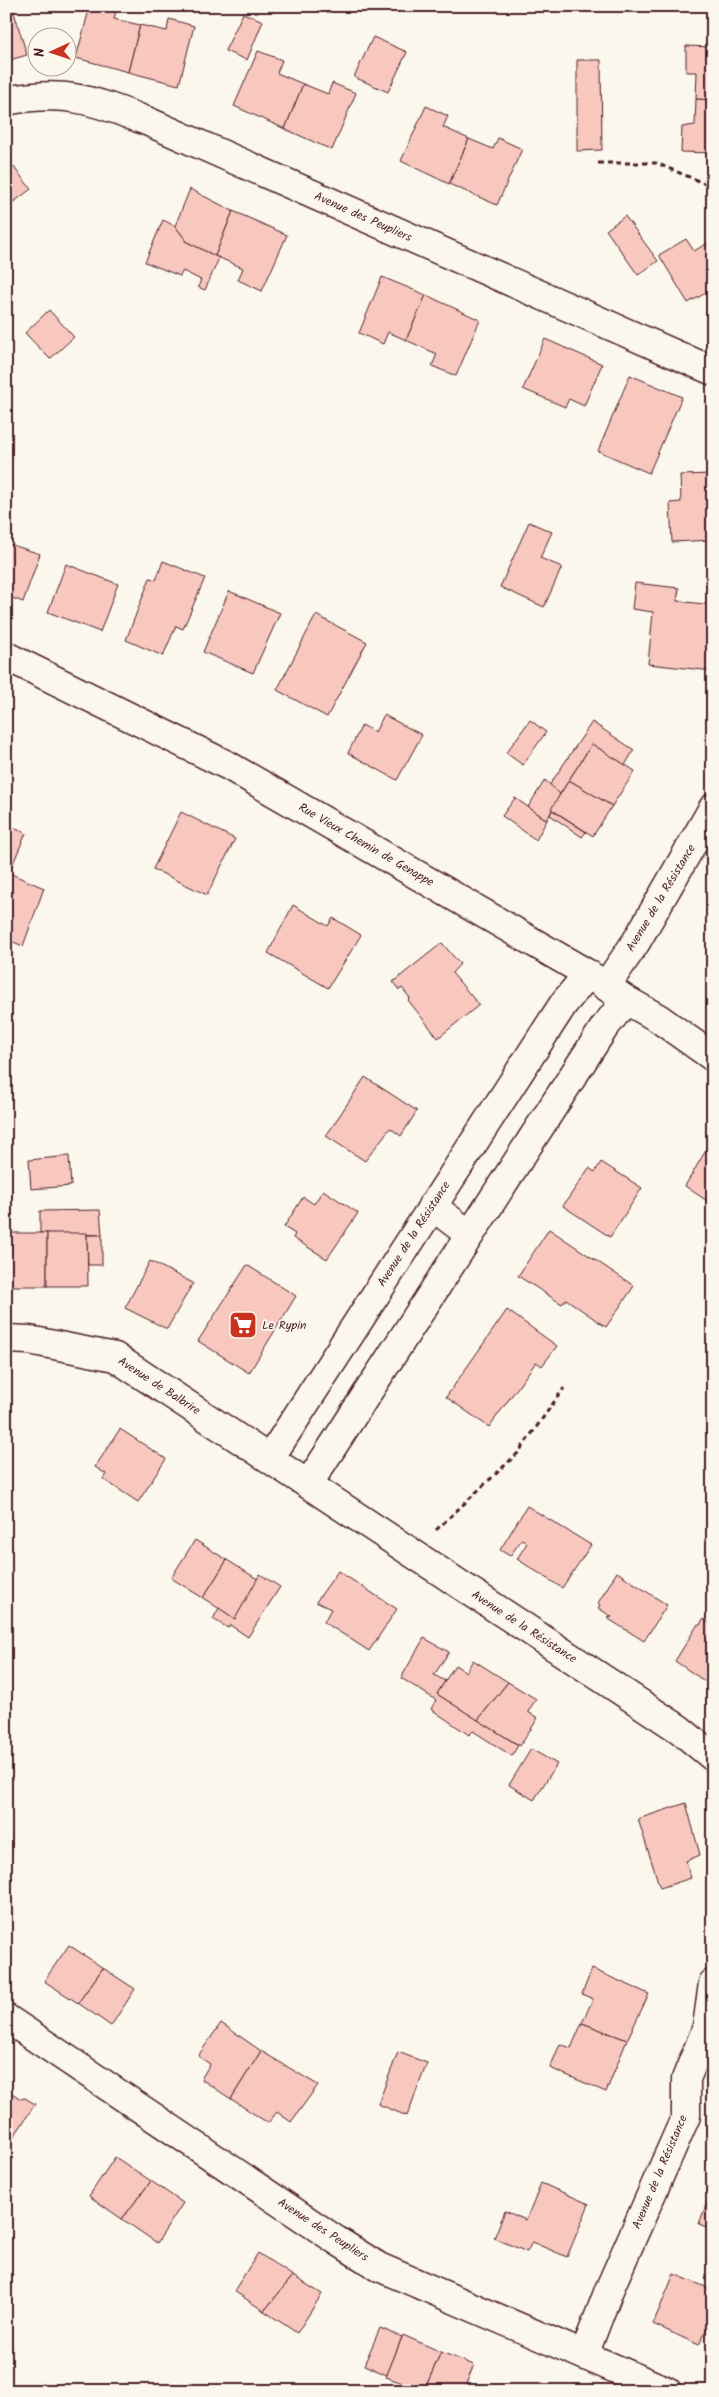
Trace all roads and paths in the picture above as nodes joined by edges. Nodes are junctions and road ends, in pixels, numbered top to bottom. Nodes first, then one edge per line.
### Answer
1 (6, 101) edge
2 (598, 163) dead end
3 (713, 187) edge
4 (713, 371) edge
5 (6, 656) edge
6 (713, 808) edge
7 (607, 987) junction
8 (713, 1057) edge
9 (432, 1206) junction
10 (469, 1234) junction
11 (6, 1340) edge
12 (564, 1388) dead end
13 (270, 1458) junction
14 (309, 1483) junction
15 (416, 1557) junction
16 (713, 1757) edge
17 (713, 1983) edge
18 (6, 2018) edge
19 (584, 2355) junction
20 (667, 2391) edge

1 - 4 street, Avenue des Peupliers
2 - 3 path
5 - 7 street, Rue Vieux Chemin de Genappe
6 - 7 street, Avenue de la Résistance
7 - 8 street, Rue Vieux Chemin de Genappe
7 - 9 street, Avenue de la Résistance
7 - 10 street, Avenue de la Résistance
9 - 10 street
9 - 13 street, Avenue de la Résistance
10 - 14 street, Avenue de la Résistance
11 - 13 street, Avenue de Balbrire
12 - 15 path
13 - 14 street, Avenue de la Résistance
14 - 15 street, Avenue de la Résistance
15 - 16 street, Avenue de la Résistance
17 - 19 street, Avenue de la Résistance
18 - 19 street, Avenue des Peupliers
19 - 20 street, Avenue des Peupliers

